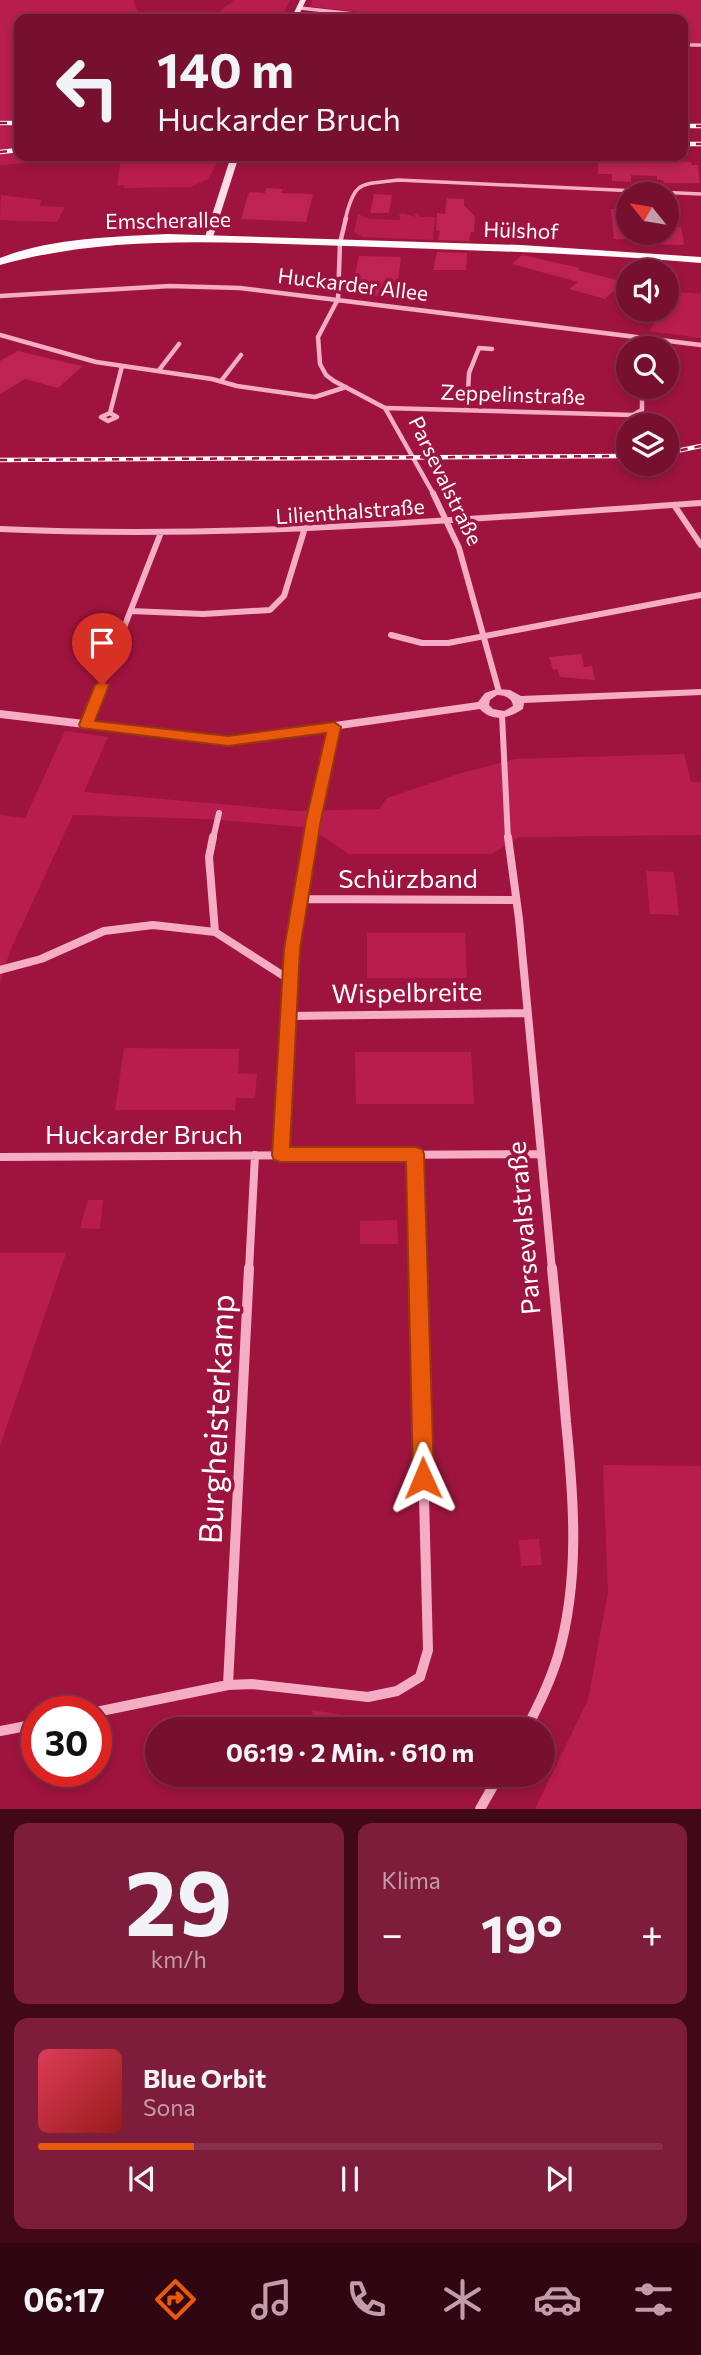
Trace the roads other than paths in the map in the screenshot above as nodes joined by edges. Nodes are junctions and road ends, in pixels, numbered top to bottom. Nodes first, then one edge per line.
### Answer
1 (301, 4) edge
2 (366, 14) edge
3 (233, 161) edge
4 (701, 194) edge
5 (209, 237) junction
6 (340, 243) junction
7 (701, 260) edge
8 (0, 262) edge
9 (0, 296) edge
10 (338, 299) junction
11 (0, 335) edge
12 (637, 336) edge
13 (679, 342) edge
14 (179, 344) dead end
15 (701, 345) edge
16 (492, 349) dead end
17 (241, 355) dead end
18 (122, 366) junction
19 (159, 370) junction
20 (222, 381) junction
21 (346, 387) junction
22 (643, 399) edge
23 (385, 408) junction
24 (467, 409) junction
25 (110, 412) dead end
26 (701, 503) edge
27 (674, 505) junction
28 (448, 522) junction
29 (0, 529) edge
30 (304, 531) junction
31 (160, 535) junction
32 (701, 545) edge
33 (701, 596) edge
34 (131, 611) junction
35 (391, 635) dead end
36 (485, 635) junction
37 (701, 691) edge
38 (499, 692) junction
39 (518, 699) junction
40 (484, 705) junction
41 (0, 715) edge
42 (502, 715) junction
43 (86, 725) junction
44 (334, 727) junction
45 (219, 813) dead end
46 (300, 899) junction
47 (515, 900) junction
48 (215, 932) junction
49 (0, 970) edge
50 (290, 980) junction
51 (527, 1013) junction
52 (288, 1016) junction
53 (415, 1154) junction
54 (540, 1154) junction
55 (255, 1155) junction
56 (281, 1155) junction
57 (0, 1157) edge
58 (228, 1685) junction
59 (112, 1709) edge
60 (532, 1717) edge
61 (21, 1727) edge
62 (0, 1731) edge
63 (493, 1787) edge
64 (480, 1809) edge

1 - 2 street
3 - 5 main road
4 - 6 street, Parsevalstraße
5 - 6 main road, Emscherallee
5 - 8 main road, Emscherallee
6 - 7 main road, Hülshof
6 - 10 street, Parsevalstraße
9 - 10 street, Huckarder Allee
10 - 12 street, Huckarder Allee
10 - 21 street, Parsevalstraße
11 - 18 street
13 - 15 street, Huckarder Allee
14 - 19 street
16 - 24 street
17 - 20 street
18 - 19 street
18 - 25 street
19 - 20 street
20 - 21 street
21 - 23 street, Parsevalstraße
22 - 24 street, Zeppelinstraße
23 - 24 street, Zeppelinstraße
23 - 28 street, Parsevalstraße
26 - 27 street, Lilienthalstraße
27 - 28 street, Lilienthalstraße
27 - 32 street
28 - 30 street, Lilienthalstraße
28 - 36 street, Parsevalstraße
29 - 31 street, Lilienthalstraße
30 - 31 street, Lilienthalstraße
30 - 34 street
31 - 34 street
33 - 36 street
34 - 43 street
35 - 36 street
36 - 38 street, Parsevalstraße
37 - 39 street
38 - 39 street
38 - 40 street
39 - 42 street
40 - 42 street
40 - 44 street
41 - 43 street
42 - 47 street, Parsevalstraße
43 - 44 street
44 - 46 street
45 - 48 street
46 - 47 street, Schürzband
46 - 50 street
47 - 51 street, Parsevalstraße
48 - 49 street
48 - 50 street
50 - 52 street
51 - 52 street, Wispelbreite
51 - 54 street, Parsevalstraße
52 - 56 street
53 - 54 street, Huckarder Bruch
53 - 56 street, Huckarder Bruch
53 - 58 street
54 - 60 street, Parsevalstraße
55 - 56 street, Huckarder Bruch
55 - 57 street, Huckarder Bruch
55 - 58 street, Burgheisterkamp
58 - 59 street
61 - 62 street
63 - 64 street

